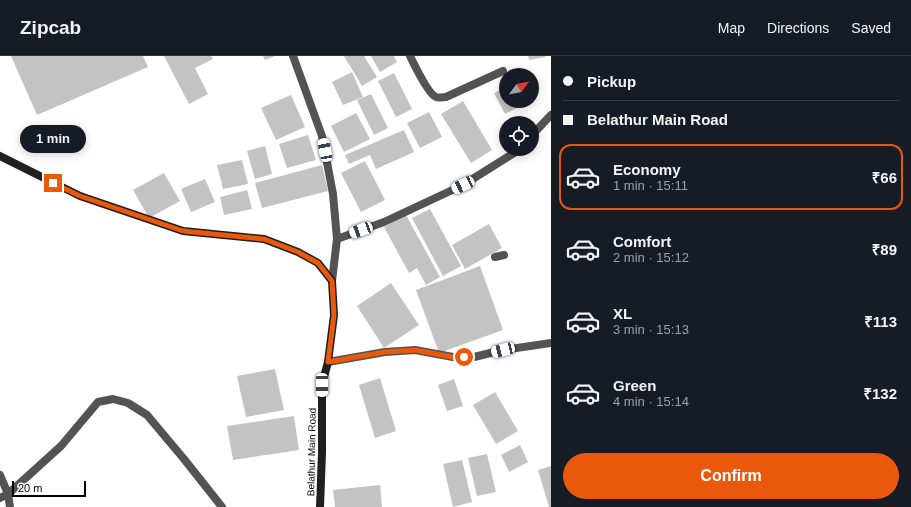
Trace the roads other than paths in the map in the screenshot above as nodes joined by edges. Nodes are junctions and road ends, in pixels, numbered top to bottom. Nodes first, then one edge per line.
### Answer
1 (292, 56) edge
2 (410, 56) edge
3 (499, 73) edge
4 (551, 115) edge
5 (539, 128) edge
6 (0, 156) edge
7 (509, 156) edge
8 (337, 239) junction
9 (504, 255) dead end
10 (494, 258) dead end
11 (332, 281) junction
12 (551, 343) edge
13 (328, 362) junction
14 (0, 475) edge
15 (8, 494) junction
16 (0, 498) edge
17 (10, 507) edge
18 (222, 507) edge
19 (320, 507) edge

1 - 8 street
2 - 3 street
4 - 5 street
6 - 11 street
7 - 8 street
8 - 11 street
9 - 10 street
11 - 13 street, Belathur Main Road
12 - 13 street
13 - 19 street, Belathur Main Road
14 - 15 street
15 - 16 street
15 - 17 street
15 - 18 street

